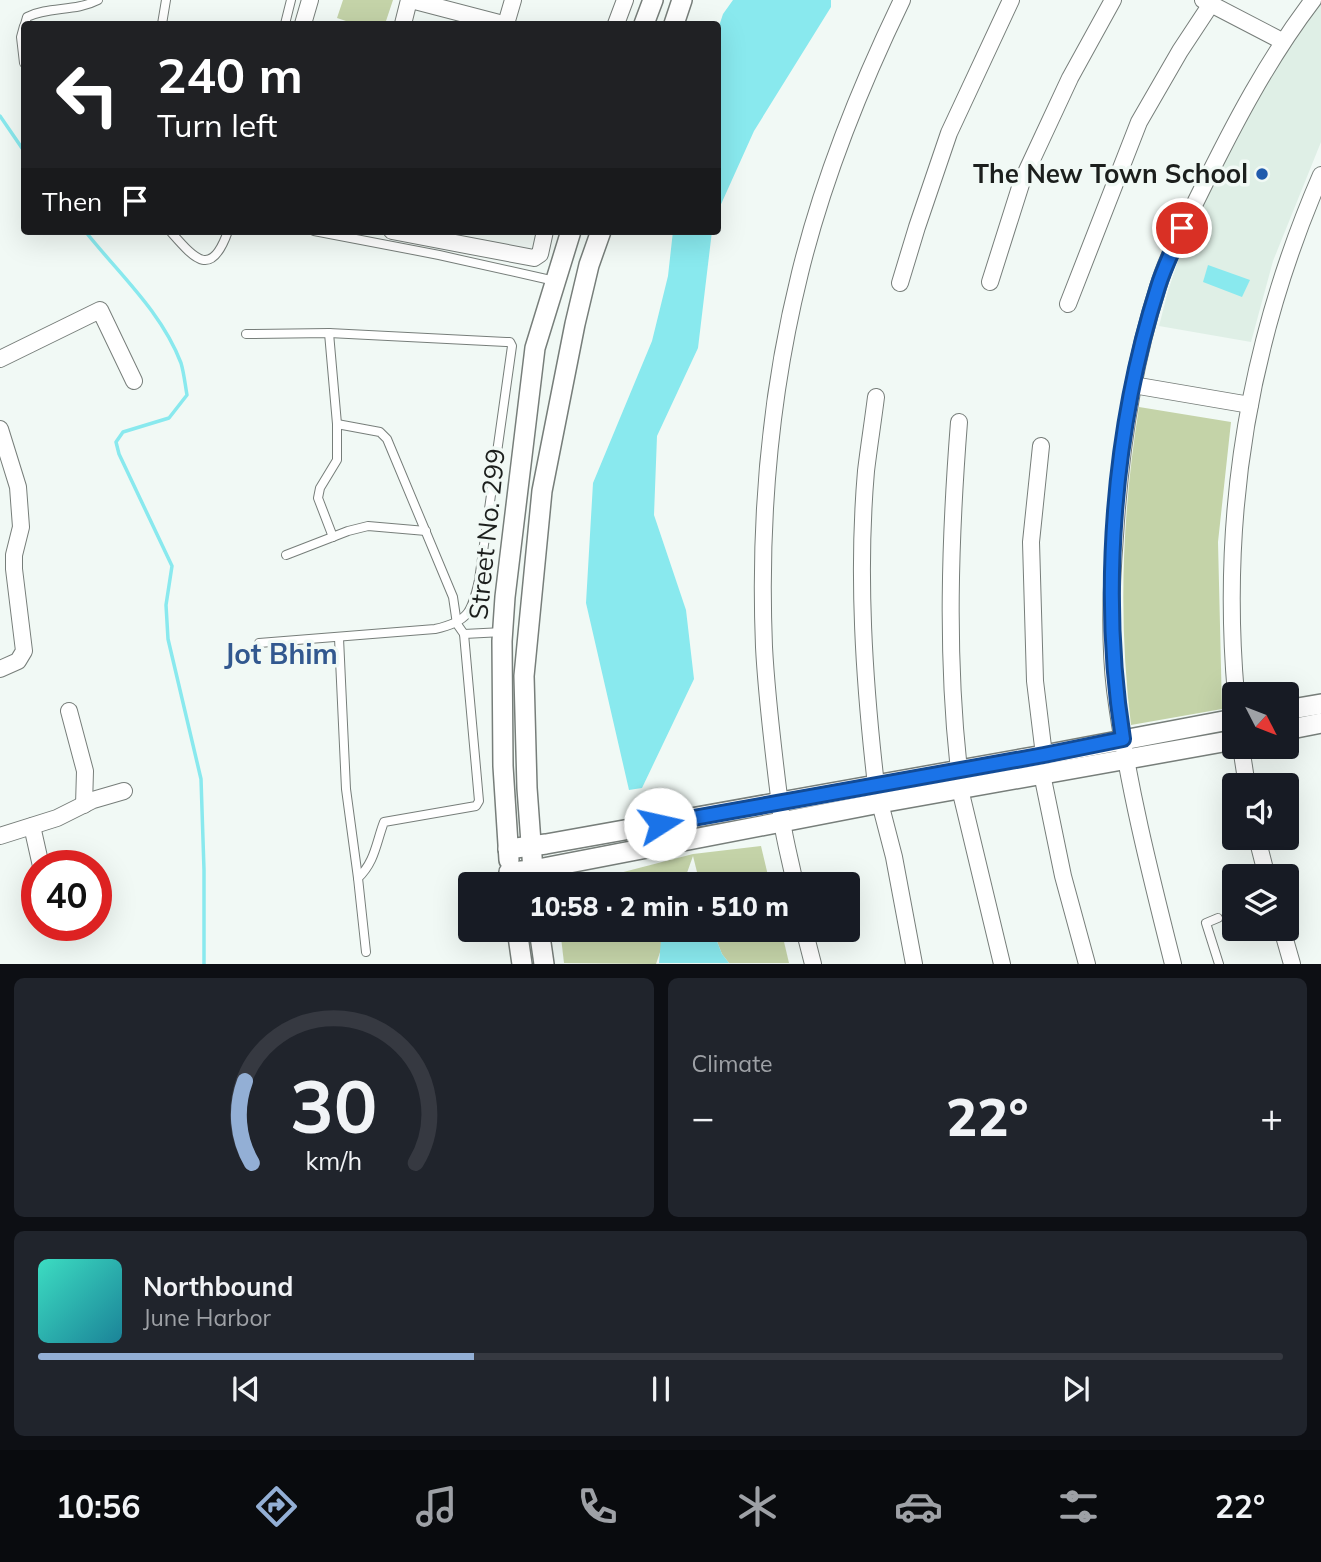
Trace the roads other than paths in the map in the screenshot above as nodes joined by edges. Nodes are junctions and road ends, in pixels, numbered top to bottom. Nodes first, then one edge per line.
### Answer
1 (98, 0) edge
2 (166, 0) edge
3 (291, 0) edge
4 (310, 0) edge
5 (410, 0) edge
6 (513, 0) edge
7 (625, 0) edge
8 (653, 0) edge
9 (682, 0) edge
10 (902, 0) edge
11 (1011, 0) edge
12 (1114, 0) edge
13 (1313, 0) edge
14 (1207, 2) edge
15 (26, 21) edge
16 (162, 21) edge
17 (286, 21) edge
18 (309, 21) edge
19 (404, 21) edge
20 (492, 21) edge
21 (505, 21) edge
22 (617, 21) edge
23 (644, 21) edge
24 (675, 21) edge
25 (1282, 41) junction
26 (1321, 175) edge
27 (174, 235) edge
28 (227, 235) edge
29 (335, 235) edge
30 (433, 235) edge
31 (544, 235) edge
32 (570, 235) edge
33 (600, 235) edge
34 (454, 237) edge
35 (556, 281) junction
36 (990, 282) dead end
37 (900, 283) dead end
38 (1068, 304) dead end
39 (328, 333) junction
40 (246, 334) dead end
41 (0, 359) edge
42 (134, 381) dead end
43 (1133, 384) junction
44 (876, 397) dead end
45 (1250, 405) junction
46 (959, 422) dead end
47 (337, 425) junction
48 (0, 429) edge
49 (1041, 446) dead end
50 (426, 531) junction
51 (333, 537) junction
52 (285, 555) dead end
53 (457, 624) junction
54 (503, 632) junction
55 (464, 634) junction
56 (339, 638) junction
57 (259, 643) dead end
58 (0, 669) edge
59 (1235, 682) edge
60 (1321, 704) edge
61 (1299, 708) edge
62 (69, 711) dead end
63 (1222, 721) edge
64 (1321, 723) edge
65 (1299, 727) edge
66 (1123, 739) junction
67 (1222, 742) edge
68 (1127, 759) junction
69 (1043, 765) junction
70 (960, 780) junction
71 (124, 791) dead end
72 (878, 794) junction
73 (781, 802) junction
74 (84, 805) junction
75 (782, 822) junction
76 (32, 826) junction
77 (0, 836) edge
78 (531, 847) junction
79 (508, 849) junction
80 (37, 850) edge
81 (510, 872) edge
82 (533, 872) edge
83 (552, 872) edge
84 (792, 872) edge
85 (358, 878) junction
86 (1217, 918) dead end
87 (1285, 941) edge
88 (519, 942) edge
89 (541, 942) edge
90 (807, 942) edge
91 (366, 952) dead end
92 (522, 964) edge
93 (544, 964) edge
94 (813, 964) edge
95 (914, 964) edge
96 (1002, 964) edge
97 (1087, 964) edge
98 (1172, 964) edge
99 (1219, 964) edge
100 (1292, 964) edge

1 - 15 lane
2 - 16 lane
3 - 17 lane
4 - 18 street
5 - 19 street
5 - 20 street
6 - 21 street
7 - 22 street
8 - 23 street
9 - 24 street
10 - 73 street
11 - 37 street
12 - 36 street
13 - 25 street
14 - 25 street
14 - 38 street
25 - 43 street
26 - 45 street
27 - 28 lane
29 - 35 lane
30 - 34 street
31 - 34 street
32 - 35 street, Street No. 299
33 - 78 street
35 - 54 street, Street No. 299
39 - 40 lane
39 - 47 lane
39 - 53 lane
41 - 42 street
43 - 45 street
43 - 66 street
44 - 72 street
45 - 59 street
46 - 70 street
47 - 50 lane
47 - 51 lane
48 - 58 street
49 - 69 street
50 - 51 lane
50 - 53 lane
51 - 52 lane
53 - 55 lane
53 - 56 lane
54 - 55 lane
54 - 79 street, Street No. 299
55 - 85 lane
56 - 57 lane
56 - 85 lane
60 - 61 street
62 - 74 street
63 - 66 street
64 - 65 street
66 - 68 street
66 - 69 street
67 - 68 street
68 - 69 street
68 - 98 street
69 - 70 street
69 - 97 street
70 - 72 street
70 - 96 street
71 - 74 street
72 - 73 street
72 - 75 street
72 - 95 street
73 - 75 street
73 - 78 street
74 - 76 street
75 - 83 street
75 - 84 street
76 - 77 street
76 - 80 street
78 - 79 street
78 - 82 street
79 - 81 street, Street No. 299
85 - 91 lane
86 - 99 lane
87 - 100 street
88 - 92 street
89 - 93 street
90 - 94 street

